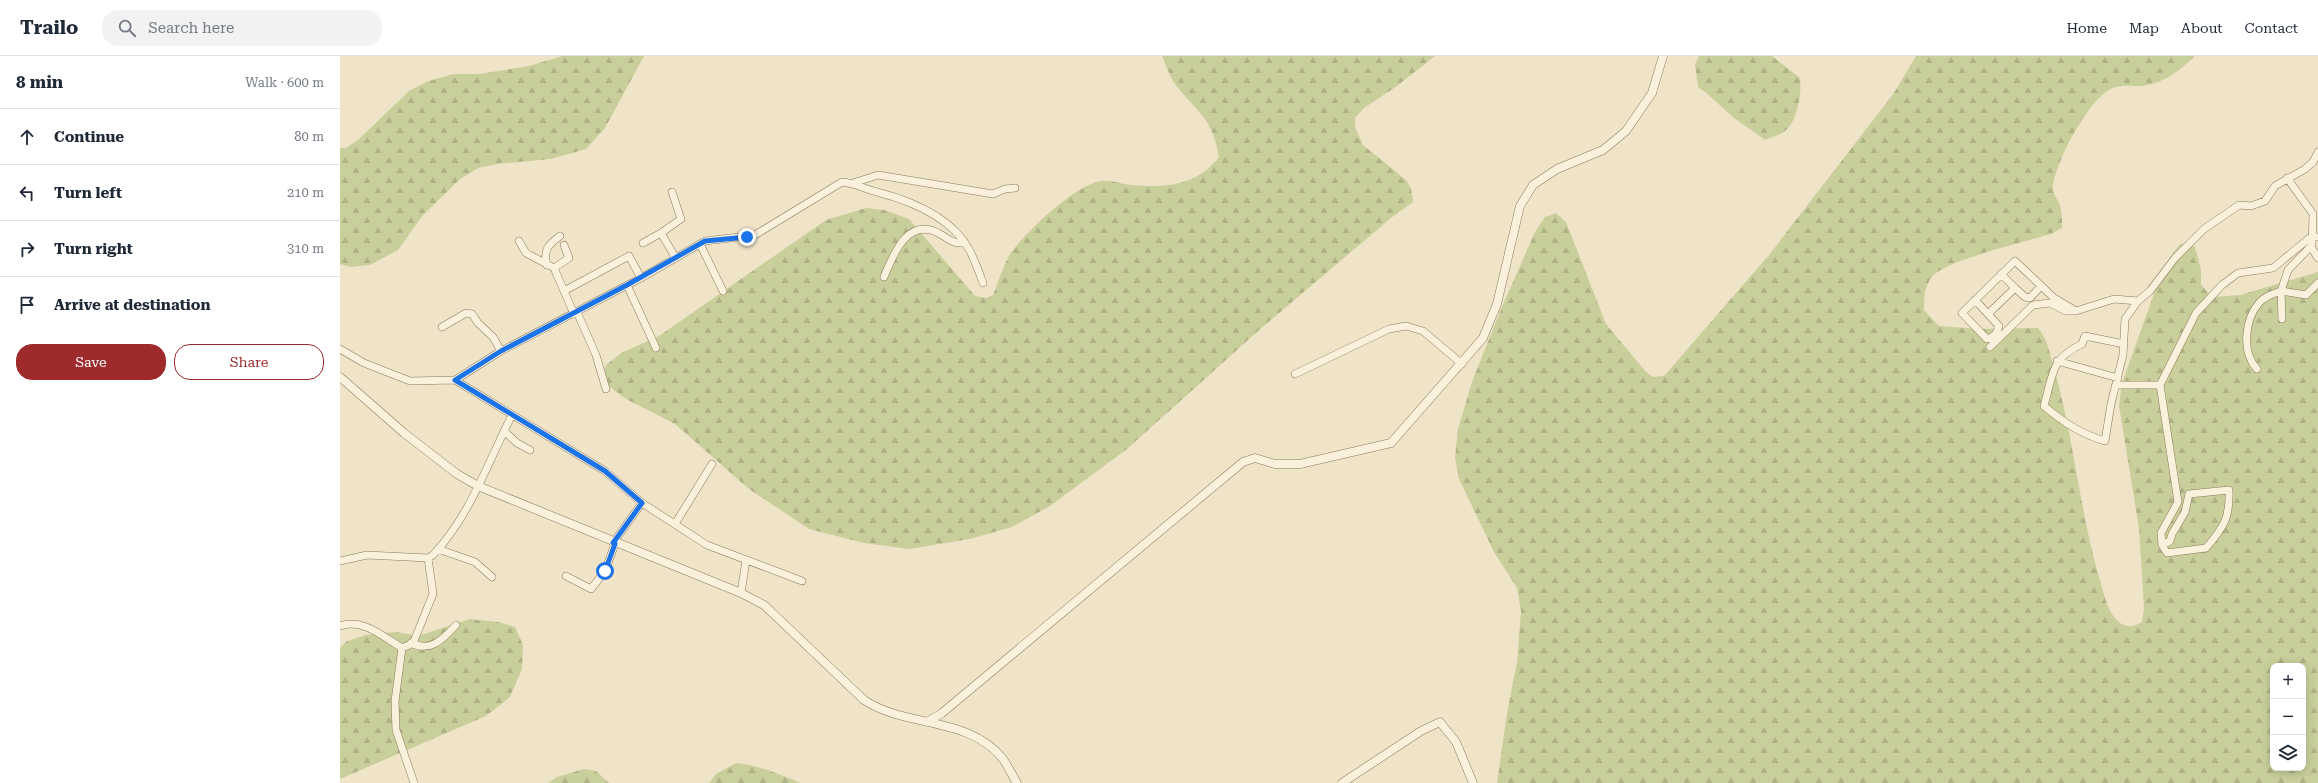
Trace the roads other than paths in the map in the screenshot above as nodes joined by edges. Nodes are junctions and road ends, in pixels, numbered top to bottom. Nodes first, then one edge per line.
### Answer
1 (1663, 56) edge
2 (2318, 152) edge
3 (2287, 178) junction
4 (853, 183) junction
5 (1015, 188) dead end
6 (672, 192) dead end
7 (661, 233) junction
8 (560, 236) dead end
9 (2315, 236) edge
10 (519, 241) dead end
11 (643, 243) dead end
12 (964, 243) junction
13 (700, 244) junction
14 (564, 245) dead end
15 (2311, 247) junction
16 (675, 257) junction
17 (2318, 258) edge
18 (547, 265) junction
19 (554, 268) junction
20 (2001, 274) junction
21 (884, 277) dead end
22 (641, 278) junction
23 (983, 283) dead end
24 (2318, 283) edge
25 (627, 285) junction
26 (2041, 286) junction
27 (2015, 288) junction
28 (564, 291) junction
29 (723, 291) dead end
30 (2281, 292) junction
31 (1975, 300) junction
32 (2138, 301) junction
33 (2076, 311) junction
34 (576, 313) junction
35 (1988, 314) junction
36 (2282, 319) dead end
37 (442, 327) dead end
38 (2124, 344) junction
39 (1990, 347) dead end
40 (656, 348) dead end
41 (340, 349) edge
42 (501, 351) junction
43 (2057, 361) junction
44 (1462, 364) junction
45 (2256, 369) dead end
46 (1295, 374) dead end
47 (340, 377) edge
48 (455, 380) junction
49 (2117, 382) junction
50 (2160, 385) junction
51 (606, 389) dead end
52 (512, 415) junction
53 (504, 431) junction
54 (530, 450) dead end
55 (712, 464) dead end
56 (478, 486) junction
57 (642, 503) junction
58 (675, 524) junction
59 (614, 543) junction
60 (2162, 546) junction
61 (438, 549) junction
62 (428, 558) junction
63 (746, 560) junction
64 (340, 561) edge
65 (566, 576) dead end
66 (492, 577) dead end
67 (802, 581) dead end
68 (741, 593) junction
69 (456, 625) dead end
70 (340, 626) edge
71 (411, 643) junction
72 (402, 648) junction
73 (927, 722) junction
74 (414, 783) edge
75 (1017, 783) edge
76 (1342, 783) edge
77 (1473, 783) edge

1 - 44 street
2 - 3 street
3 - 9 street
3 - 32 street
4 - 5 street
4 - 12 street
4 - 13 street
6 - 7 street
7 - 11 street
7 - 16 street
8 - 18 street
9 - 15 street
9 - 50 street
10 - 18 street
12 - 21 street
12 - 23 street
13 - 16 street
13 - 29 street
14 - 19 street
15 - 17 street
15 - 30 street
16 - 22 street
18 - 19 street
19 - 28 street
20 - 26 street
20 - 27 street
20 - 31 street
22 - 25 street
22 - 28 street
24 - 30 street
25 - 34 street
25 - 40 street
26 - 27 street
26 - 33 street
27 - 35 street
28 - 34 street
30 - 36 street
30 - 45 street
31 - 35 street
31 - 35 street
32 - 33 street
32 - 38 street
33 - 39 street
34 - 42 street
34 - 51 street
37 - 42 street
38 - 43 street
38 - 49 street
41 - 48 street
42 - 48 street
43 - 49 street
43 - 49 street
44 - 46 street
44 - 73 street
47 - 56 street
48 - 52 street
49 - 50 street
50 - 60 street
52 - 53 street
52 - 57 street
53 - 54 street
53 - 56 street
55 - 58 street
56 - 59 street
56 - 61 street
57 - 58 street
57 - 59 street
58 - 63 street
59 - 65 street
59 - 68 street
60 - 60 street
61 - 62 street
61 - 66 street
62 - 64 street
62 - 71 street
63 - 67 street
63 - 68 street
68 - 73 street
69 - 71 street
70 - 72 street
71 - 72 street
72 - 74 street
73 - 75 street
76 - 77 street

